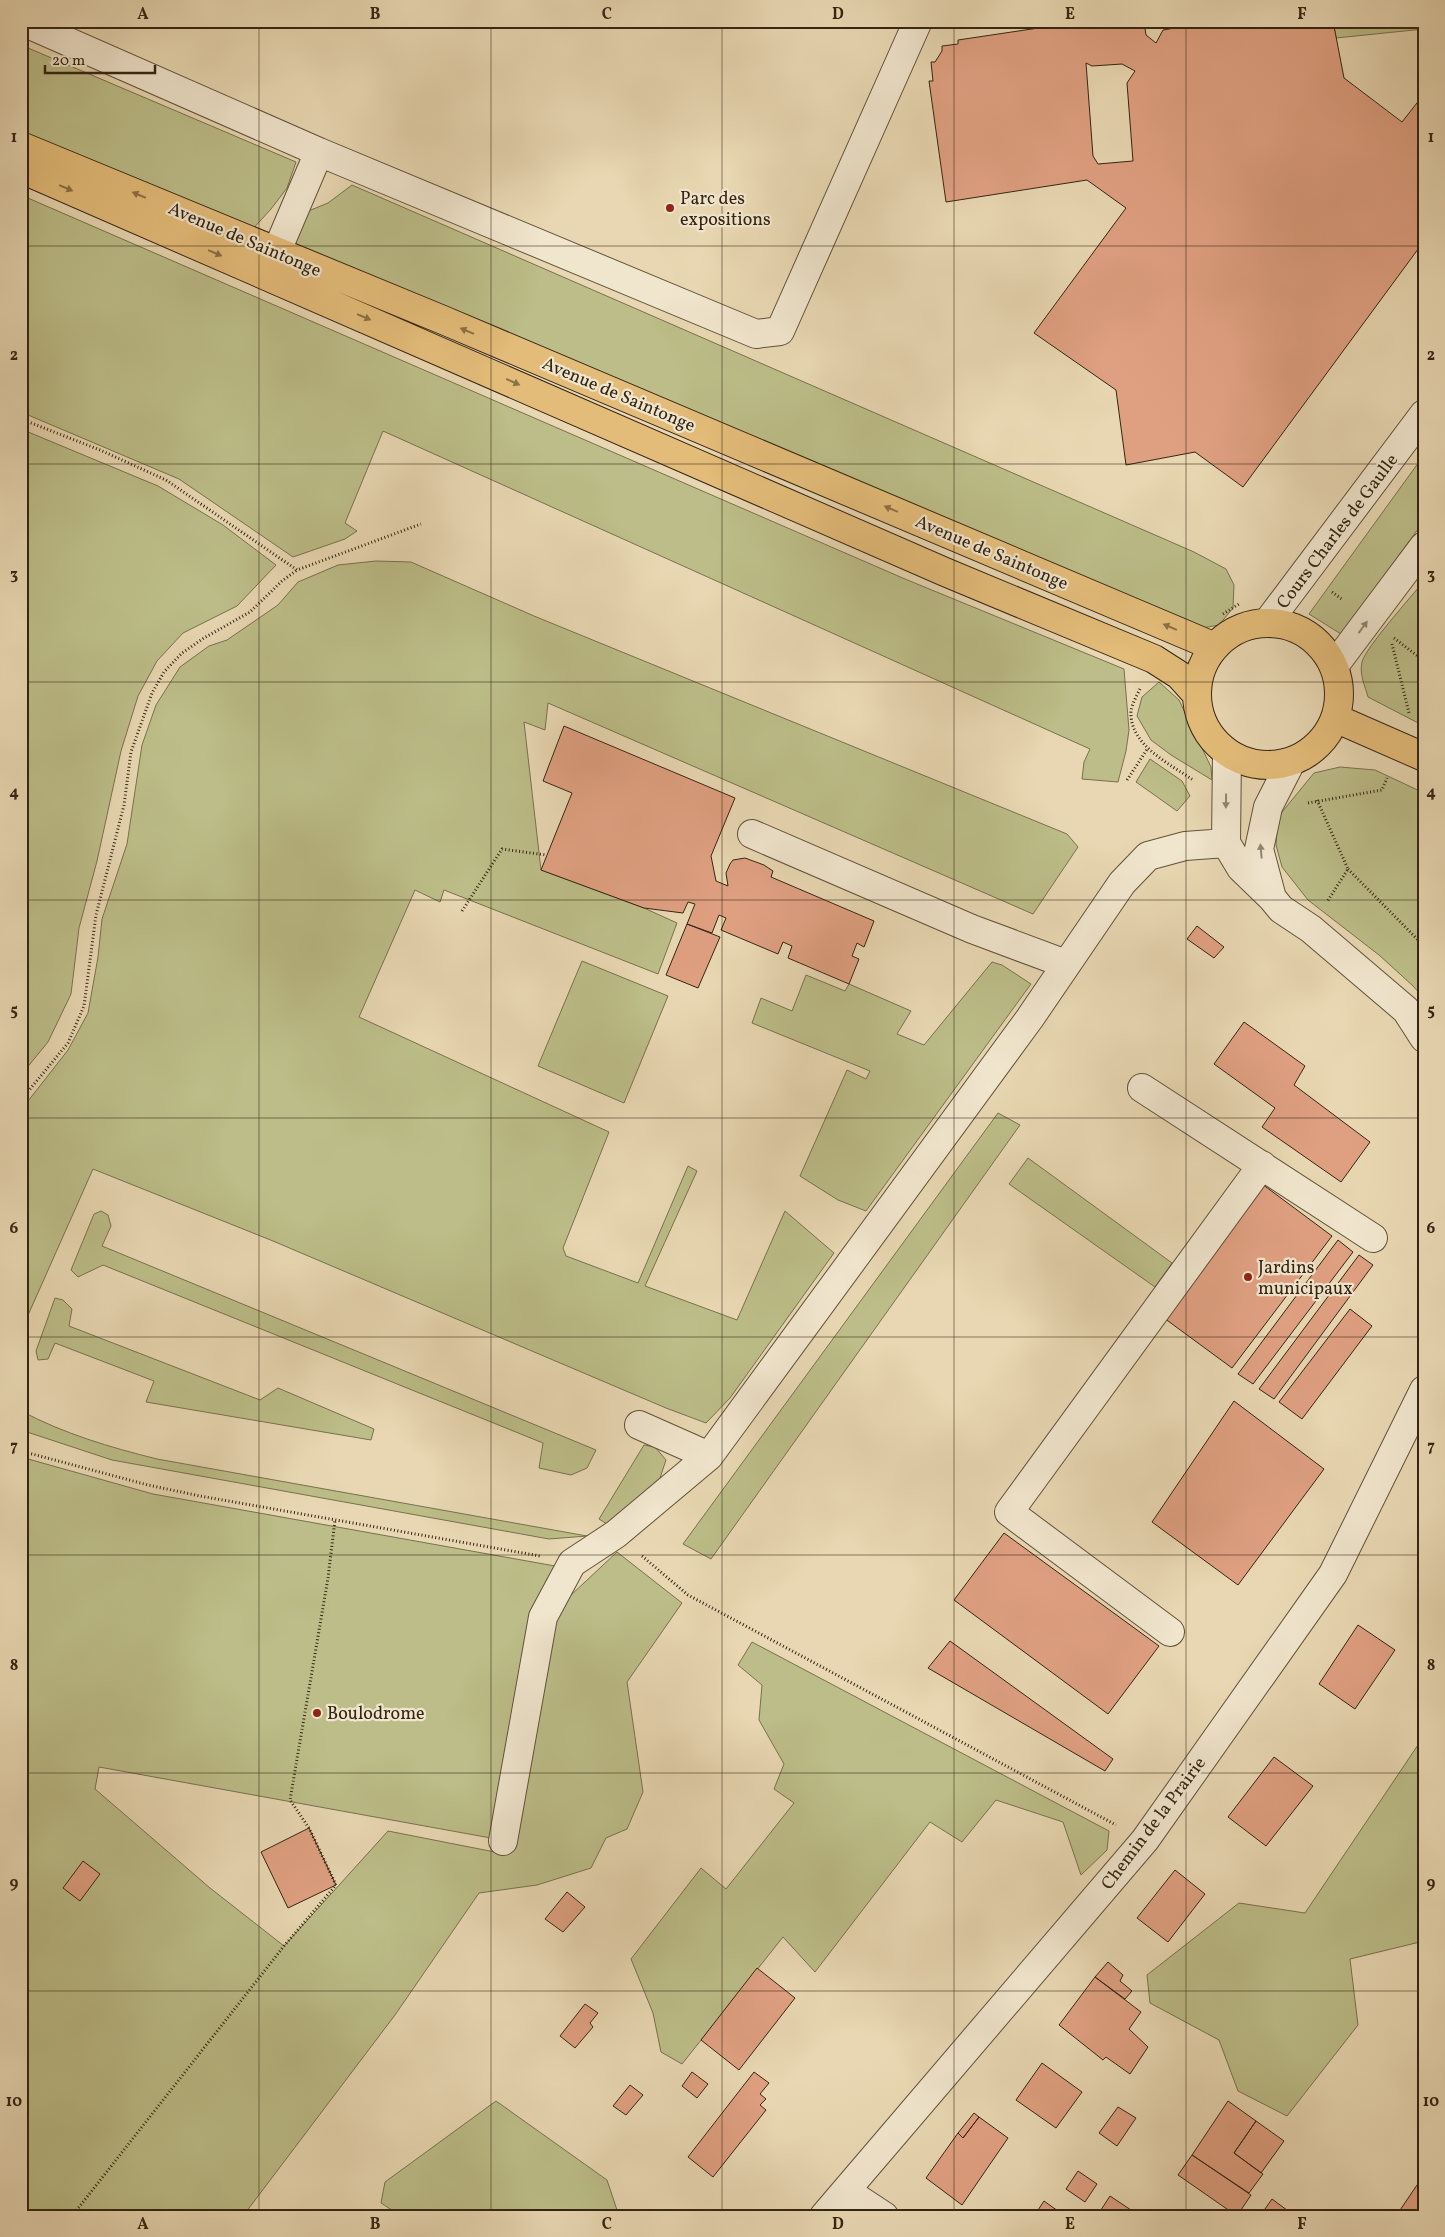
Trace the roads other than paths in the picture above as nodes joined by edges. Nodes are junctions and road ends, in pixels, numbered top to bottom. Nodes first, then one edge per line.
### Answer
1 (21, 21) edge
2 (918, 21) edge
3 (21, 146) edge
4 (319, 152) junction
5 (21, 169) edge
6 (276, 253) junction
7 (1424, 414) edge
8 (1424, 546) edge
9 (1268, 623) junction
10 (1215, 646) junction
11 (1334, 666) junction
12 (1197, 695) junction
13 (1335, 718) junction
14 (1412, 752) edge
15 (1227, 753) junction
16 (1291, 762) junction
17 (752, 834) dead end
18 (1226, 843) junction
19 (1272, 898) junction
20 (1066, 964) junction
21 (1424, 1038) edge
22 (1142, 1088) dead end
23 (1262, 1165) junction
24 (1373, 1238) dead end
25 (1424, 1390) edge
26 (639, 1425) dead end
27 (709, 1456) junction
28 (1170, 1632) dead end
29 (503, 1841) dead end
30 (846, 2191) junction
31 (824, 2216) edge
32 (884, 2216) edge

1 - 4 street
2 - 4 street
6 -> 3 main road, Avenue de Saintonge
4 - 6 street
5 -> 12 main road, Avenue de Saintonge
10 -> 6 main road, Avenue de Saintonge
7 - 9 street, Cours Charles de Gaulle
11 -> 8 street
9 - 10 main road
9 - 11 main road
10 - 12 main road
11 - 13 main road
12 - 15 main road
13 - 14 main road
13 - 16 main road
15 - 16 main road
15 -> 18 street
19 -> 16 street
17 - 20 street
18 - 19 street
18 - 20 street
19 - 21 street
20 - 27 street
22 - 23 street
23 - 24 street
23 - 28 street
25 - 30 street, Chemin de la Prairie
26 - 27 street
27 - 29 street
30 - 31 street, Chemin de la Prairie
30 - 32 street

